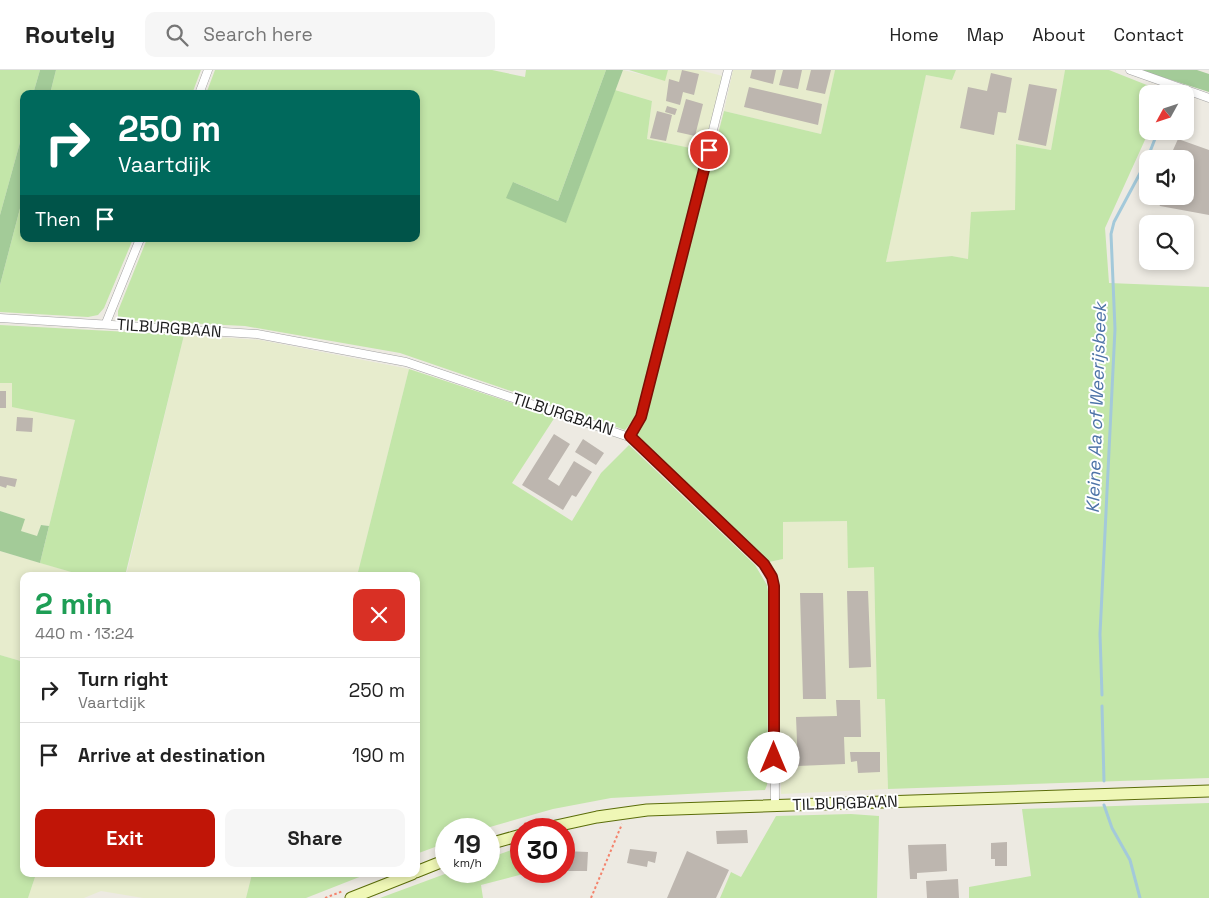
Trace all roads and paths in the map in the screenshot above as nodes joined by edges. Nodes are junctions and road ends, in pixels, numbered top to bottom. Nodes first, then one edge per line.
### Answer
1 (208, 70) edge
2 (728, 70) edge
3 (1130, 70) edge
4 (200, 90) edge
5 (1209, 98) edge
6 (139, 242) edge
7 (0, 318) edge
8 (106, 323) junction
9 (630, 436) junction
10 (1209, 791) edge
11 (775, 805) junction
12 (627, 812) junction
13 (575, 822) edge
14 (435, 864) edge
15 (420, 870) edge
16 (404, 877) edge
17 (350, 898) edge
18 (591, 898) edge

1 - 4 street
2 - 9 street
3 - 5 street
6 - 8 street
7 - 8 street, TILBURGBAAN
8 - 9 street, TILBURGBAAN
9 - 11 street, TILBURGBAAN
10 - 11 street, TILBURGBAAN
11 - 12 street
12 - 13 street
12 - 18 path
14 - 15 street
16 - 17 street

